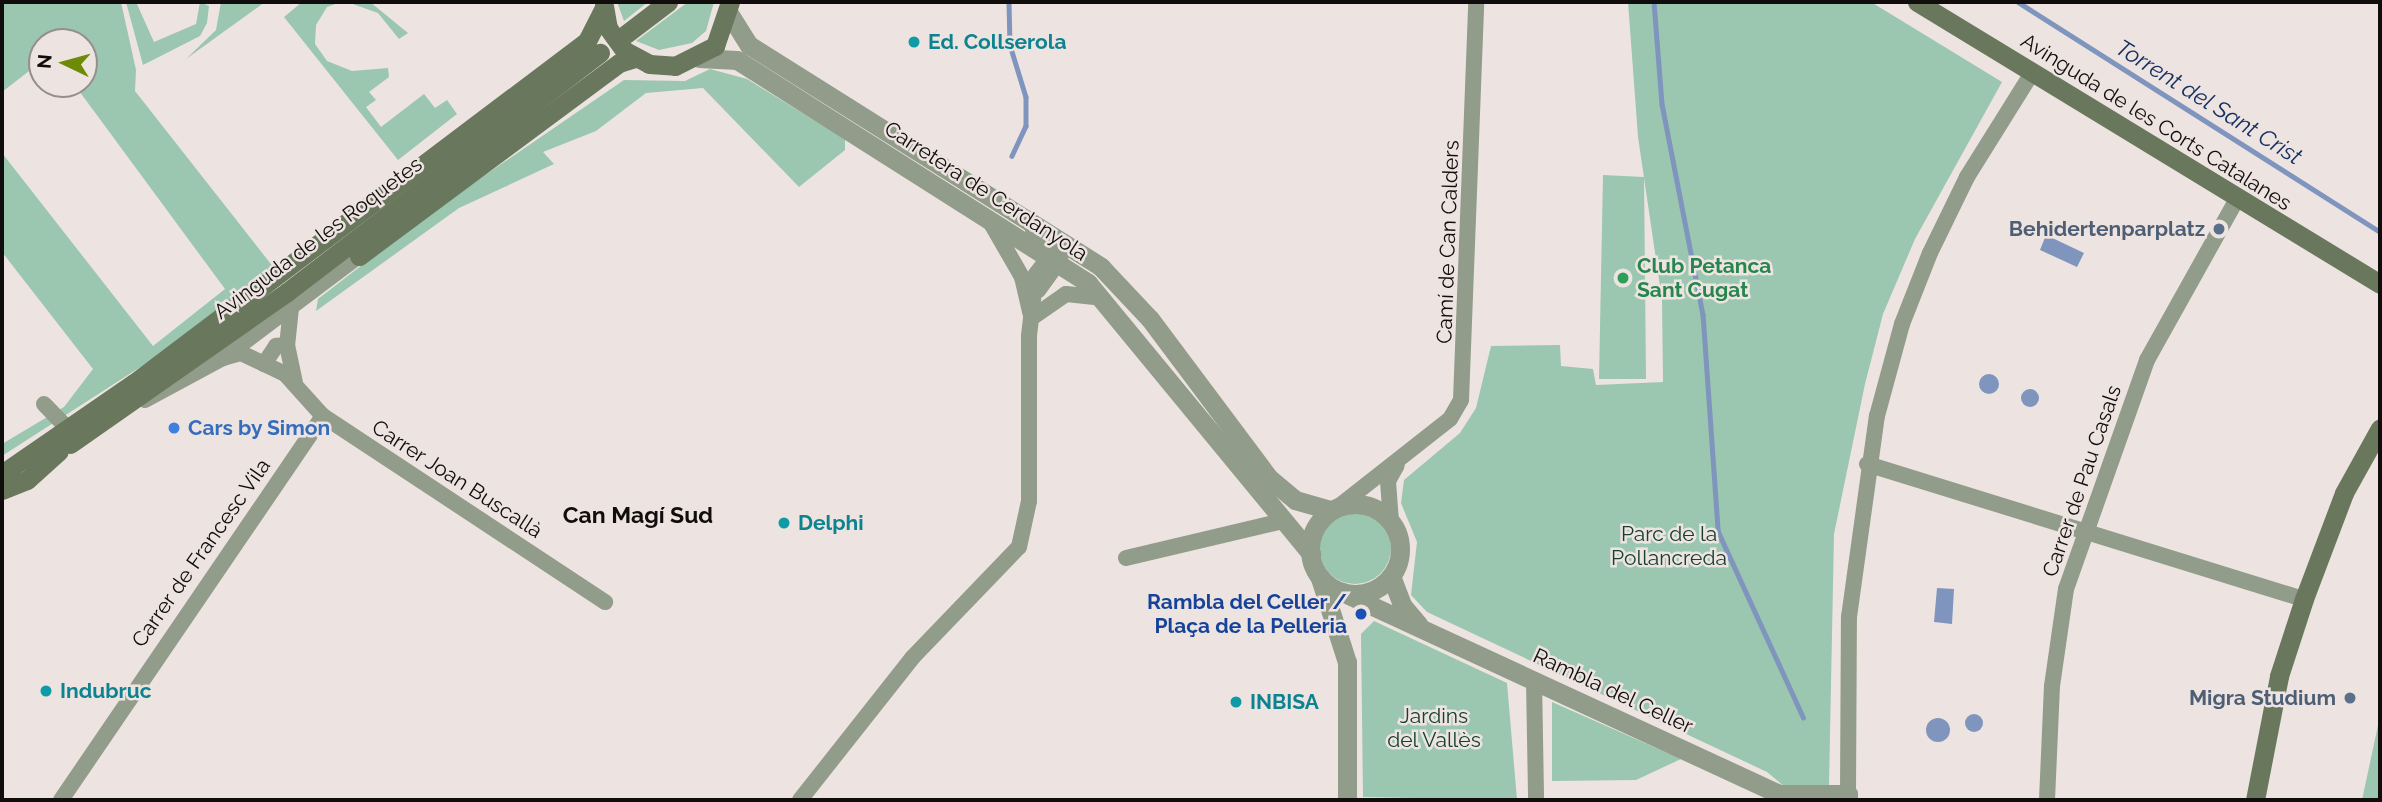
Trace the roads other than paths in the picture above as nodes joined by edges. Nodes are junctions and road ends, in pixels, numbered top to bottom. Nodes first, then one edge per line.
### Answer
1 (668, 2) edge
2 (1476, 2) edge
3 (1917, 2) edge
4 (603, 6) edge
5 (730, 8) edge
6 (626, 34) dead end
7 (600, 53) dead end
8 (635, 58) junction
9 (699, 58) junction
10 (2032, 73) junction
11 (2237, 199) junction
12 (986, 204) junction
13 (359, 256) joint
14 (1052, 258) junction
15 (1110, 276) junction
16 (2377, 288) edge
17 (1102, 298) junction
18 (291, 308) junction
19 (1031, 318) junction
20 (287, 345) junction
21 (223, 358) junction
22 (264, 364) junction
23 (295, 382) junction
24 (44, 404) dead end
25 (323, 416) junction
26 (113, 418) junction
27 (2380, 428) edge
28 (69, 430) junction
29 (59, 452) junction
30 (1401, 458) junction
31 (1867, 464) junction
32 (2, 479) edge
33 (27, 480) junction
34 (2, 501) edge
35 (1335, 509) junction
36 (1278, 522) junction
37 (1391, 522) junction
38 (2085, 531) junction
39 (1311, 554) junction
40 (1126, 558) dead end
41 (1391, 576) junction
42 (1320, 577) junction
43 (1342, 592) junction
44 (2304, 598) junction
45 (605, 602) dead end
46 (1426, 630) junction
47 (1534, 680) junction
48 (75, 794) edge
49 (1780, 797) edge
50 (1848, 797) edge
51 (61, 800) edge
52 (800, 800) edge
53 (1347, 800) edge
54 (1536, 800) edge
55 (2046, 800) edge
56 (2255, 800) edge

1 - 6 main road
2 - 30 street, Camí de Can Calders
3 - 10 main road, Avinguda de les Corts Catalanes
4 - 8 main road
4 - 28 main road
5 - 9 main road
5 - 12 street, Carretera de Cerdanyola
7 - 26 main road, Avinguda de les Roquetes
8 - 9 main road
8 - 13 main road
9 - 12 street, Carretera de Cerdanyola
10 - 11 main road, Avinguda de les Corts Catalanes
10 - 31 street
11 - 16 main road, Avinguda de les Corts Catalanes
11 - 38 street, Carrer de Pau Casals
12 - 14 street, Carretera de Cerdanyola
12 - 15 street, Carretera de Cerdanyola
12 - 19 street
13 - 18 street
14 - 15 street
14 - 17 street, Carretera de Cerdanyola
14 - 19 street
15 - 35 street, Carretera de Cerdanyola
17 - 19 street
17 - 36 street, Carretera de Cerdanyola
18 - 20 street, Carrer Joan Buscallà
18 - 21 street
19 - 52 street
20 - 22 street
20 - 23 street, Carrer Joan Buscallà
21 - 22 street, Carrer Joan Buscallà
21 - 26 street
22 - 23 street, Carrer Joan Buscallà
23 - 25 street, Carrer Joan Buscallà
24 - 28 street
25 - 45 street, Carrer Joan Buscallà
25 - 48 street, Carrer de Francesc Vila
26 - 29 main road, Avinguda de les Roquetes
27 - 44 main road
28 - 32 main road
29 - 32 main road, Avinguda de les Roquetes
29 - 33 main road, Avinguda de les Roquetes
30 - 35 street, Camí de Can Calders
30 - 37 street
31 - 38 street
31 - 50 street
32 - 33 main road, Avinguda de les Roquetes
33 - 34 street, Avinguda de les Roquetes
35 - 37 street
35 - 39 street
36 - 39 street, Carretera de Cerdanyola
36 - 40 street
37 - 41 street
38 - 44 street
38 - 55 street, Carrer de Pau Casals
39 - 42 street
41 - 43 street
41 - 46 street, Rambla del Celler
42 - 43 street
42 - 53 street
43 - 46 street, Rambla del Celler
44 - 56 main road
46 - 47 street, Rambla del Celler
47 - 49 street, Rambla del Celler
47 - 54 street
48 - 51 street, Carrer de Francesc Vila
49 - 50 street, Rambla del Celler

